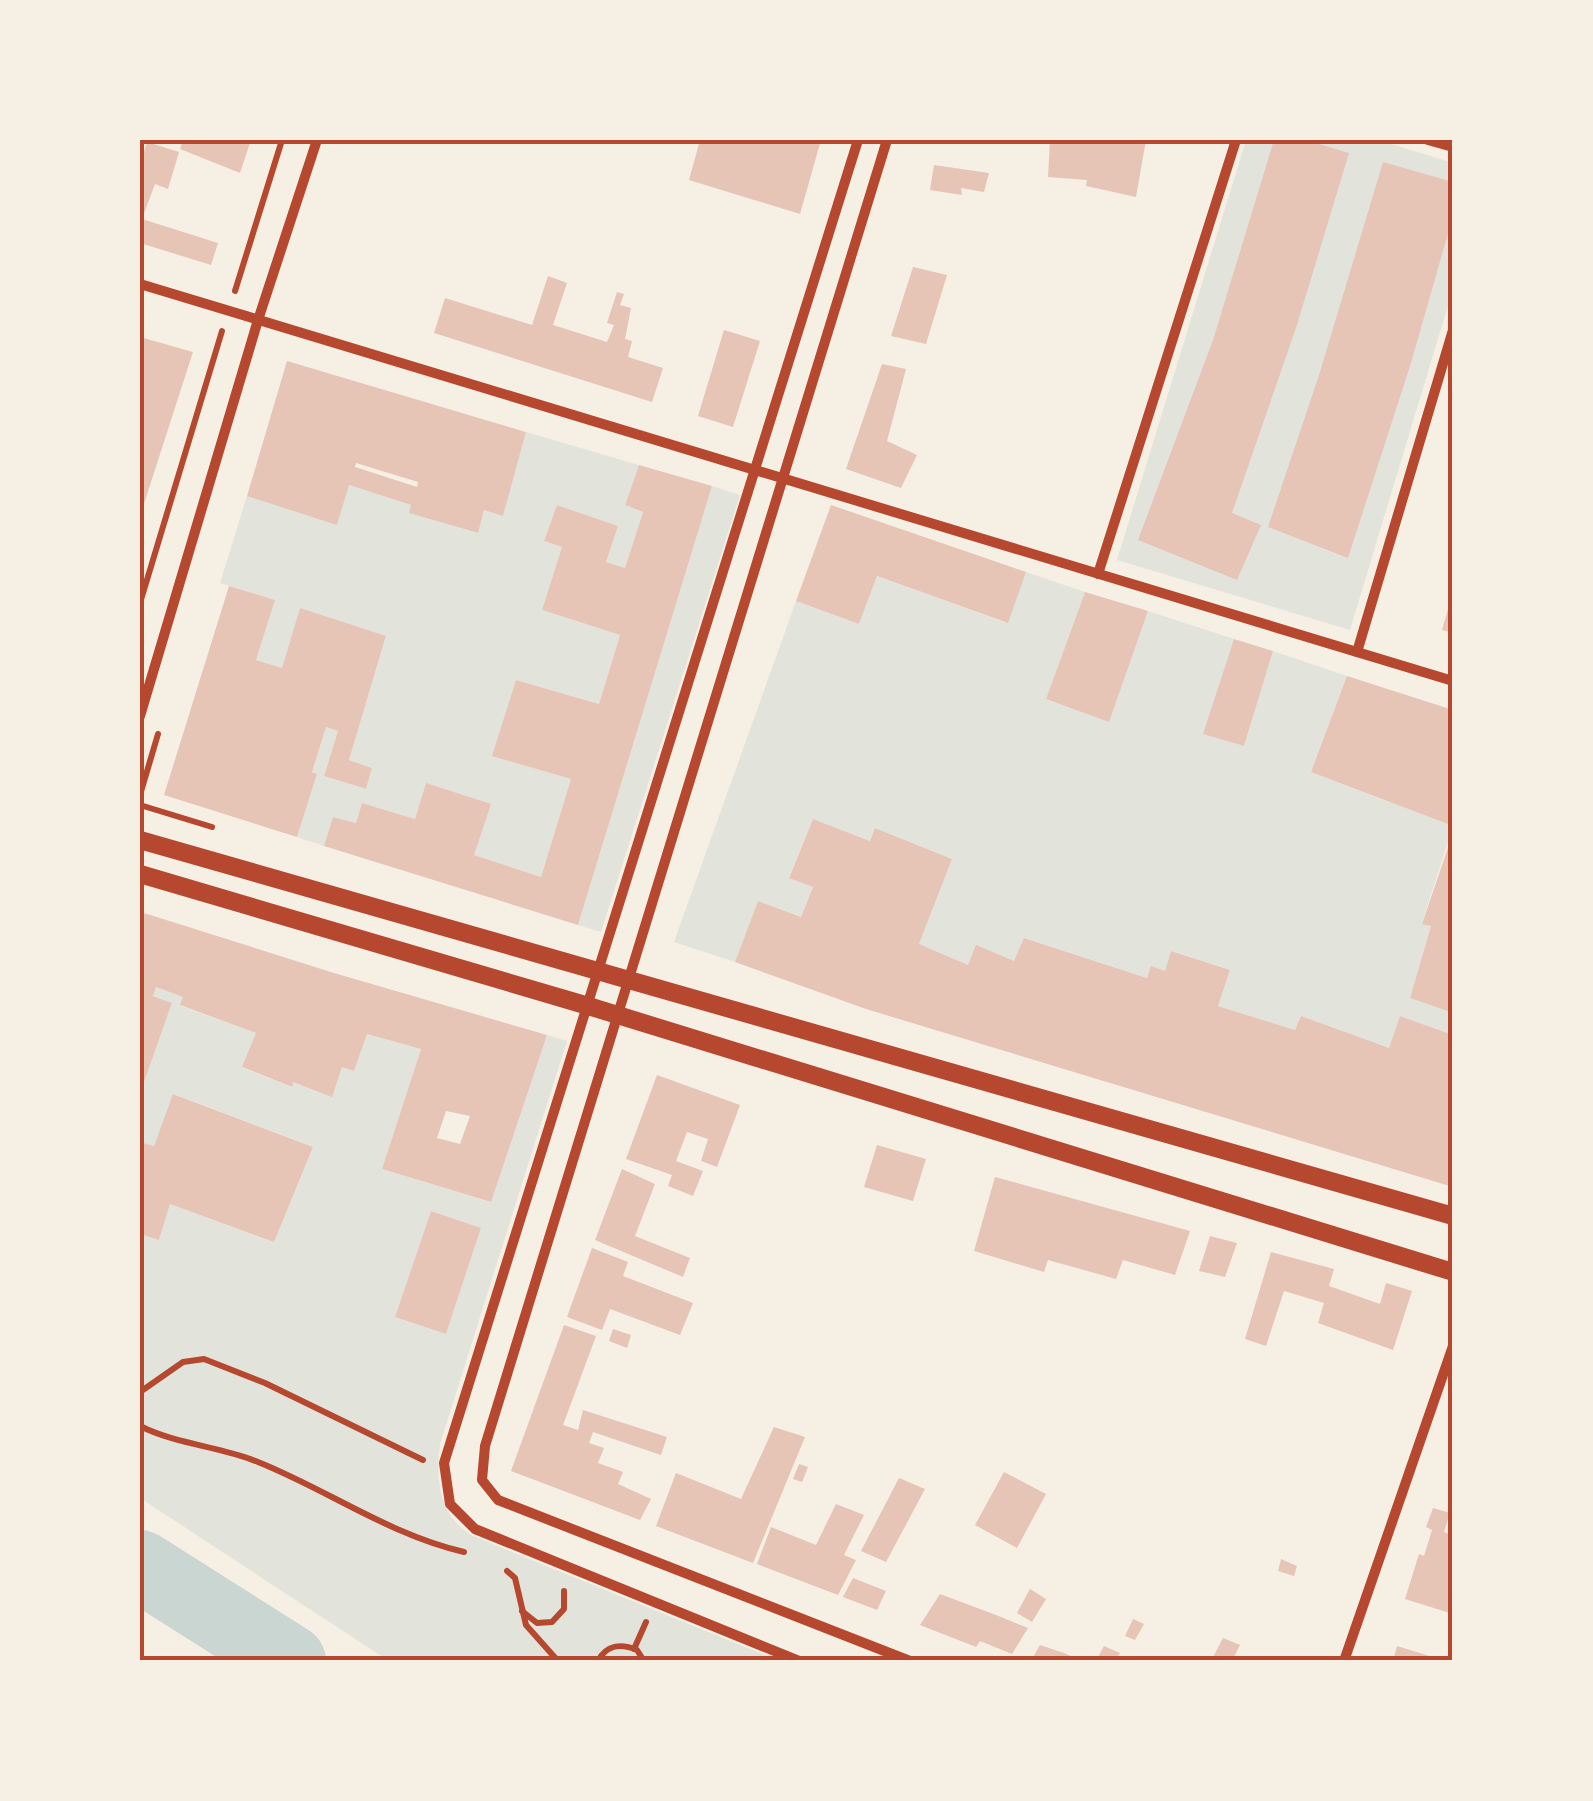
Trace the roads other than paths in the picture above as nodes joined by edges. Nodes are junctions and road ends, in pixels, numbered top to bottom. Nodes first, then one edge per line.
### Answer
1 (317, 140) edge
2 (858, 140) edge
3 (887, 140) edge
4 (1236, 140) edge
5 (1428, 140) edge
6 (1453, 148) edge
7 (140, 284) edge
8 (258, 320) junction
9 (1453, 330) edge
10 (754, 470) junction
11 (782, 478) junction
12 (1098, 574) junction
13 (1357, 652) junction
14 (1453, 681) edge
15 (140, 716) edge
16 (140, 840) edge
17 (140, 874) edge
18 (596, 970) junction
19 (627, 979) junction
20 (586, 1006) junction
21 (615, 1016) junction
22 (1453, 1216) edge
23 (1453, 1272) edge
24 (1453, 1346) edge
25 (799, 1661) edge
26 (910, 1661) edge
27 (1344, 1661) edge

1 - 8 street
2 - 10 street
3 - 11 street
4 - 12 street
5 - 6 street
7 - 8 street
8 - 10 street
8 - 15 street
9 - 13 street
10 - 11 street
10 - 18 street
11 - 12 street
11 - 19 street
12 - 13 street
13 - 14 street
16 - 18 street
17 - 20 street
18 - 19 street
18 - 20 street
19 - 21 street
19 - 22 street
20 - 21 street
20 - 25 street
21 - 23 street
21 - 26 street
24 - 27 street

